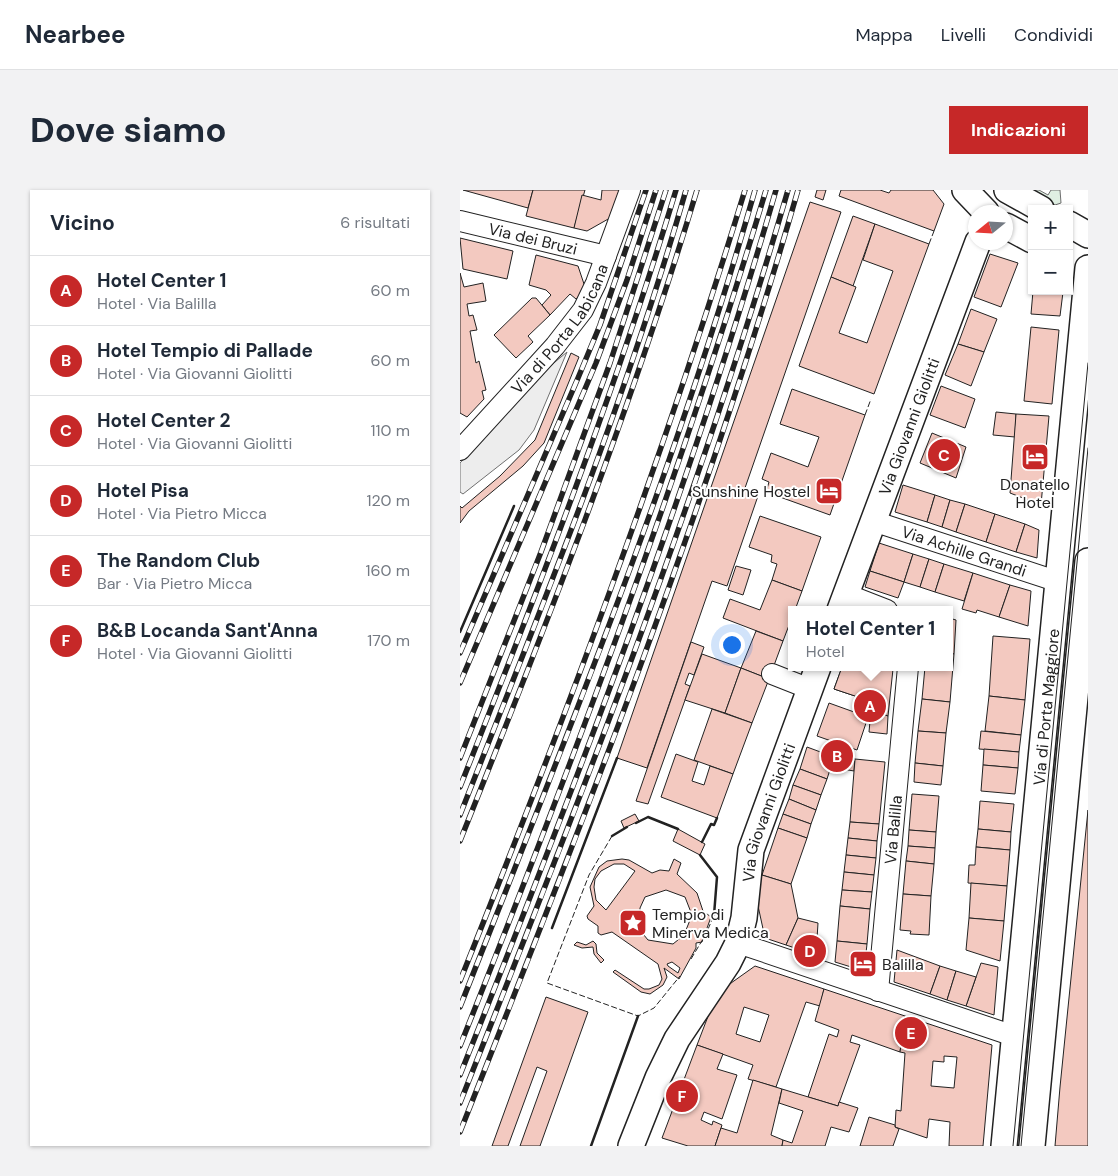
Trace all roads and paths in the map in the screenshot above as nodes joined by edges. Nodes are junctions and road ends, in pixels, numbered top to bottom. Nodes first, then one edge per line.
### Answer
1 (630, 190) edge
2 (1008, 190) edge
3 (1034, 205) edge
4 (460, 221) edge
5 (1073, 226) edge
6 (1013, 230) edge
7 (1088, 235) edge
8 (1028, 238) edge
9 (975, 250) edge
10 (606, 256) junction
11 (1073, 262) edge
12 (1088, 268) edge
13 (460, 450) edge
14 (873, 521) junction
15 (1088, 561) edge
16 (1056, 581) junction
17 (843, 602) edge
18 (865, 606) edge
19 (908, 671) edge
20 (772, 674) dead end
21 (814, 678) edge
22 (738, 943) junction
23 (878, 991) junction
24 (1014, 1036) junction
25 (631, 1146) edge
26 (1004, 1146) edge
27 (1032, 1146) edge

1 - 10 street, Via di Porta Labicana
2 - 3 main road
4 - 10 street, Via dei Bruzi
5 - 7 main road
6 - 8 main road
9 - 14 main road, Via Giovanni Giolitti
10 - 13 street, Via di Porta Labicana
11 - 12 main road
12 - 16 main road, Via di Porta Maggiore
14 - 16 street, Via Achille Grandi
14 - 17 main road, Via Giovanni Giolitti
15 - 27 main road, Via di Porta Maggiore
16 - 24 main road, Via di Porta Maggiore
17 - 18 street
19 - 23 street, Via Balilla
20 - 21 street
21 - 22 main road, Via Giovanni Giolitti
22 - 23 street
22 - 25 main road, Via Giovanni Giolitti
23 - 24 street
24 - 26 main road, Via di Porta Maggiore

